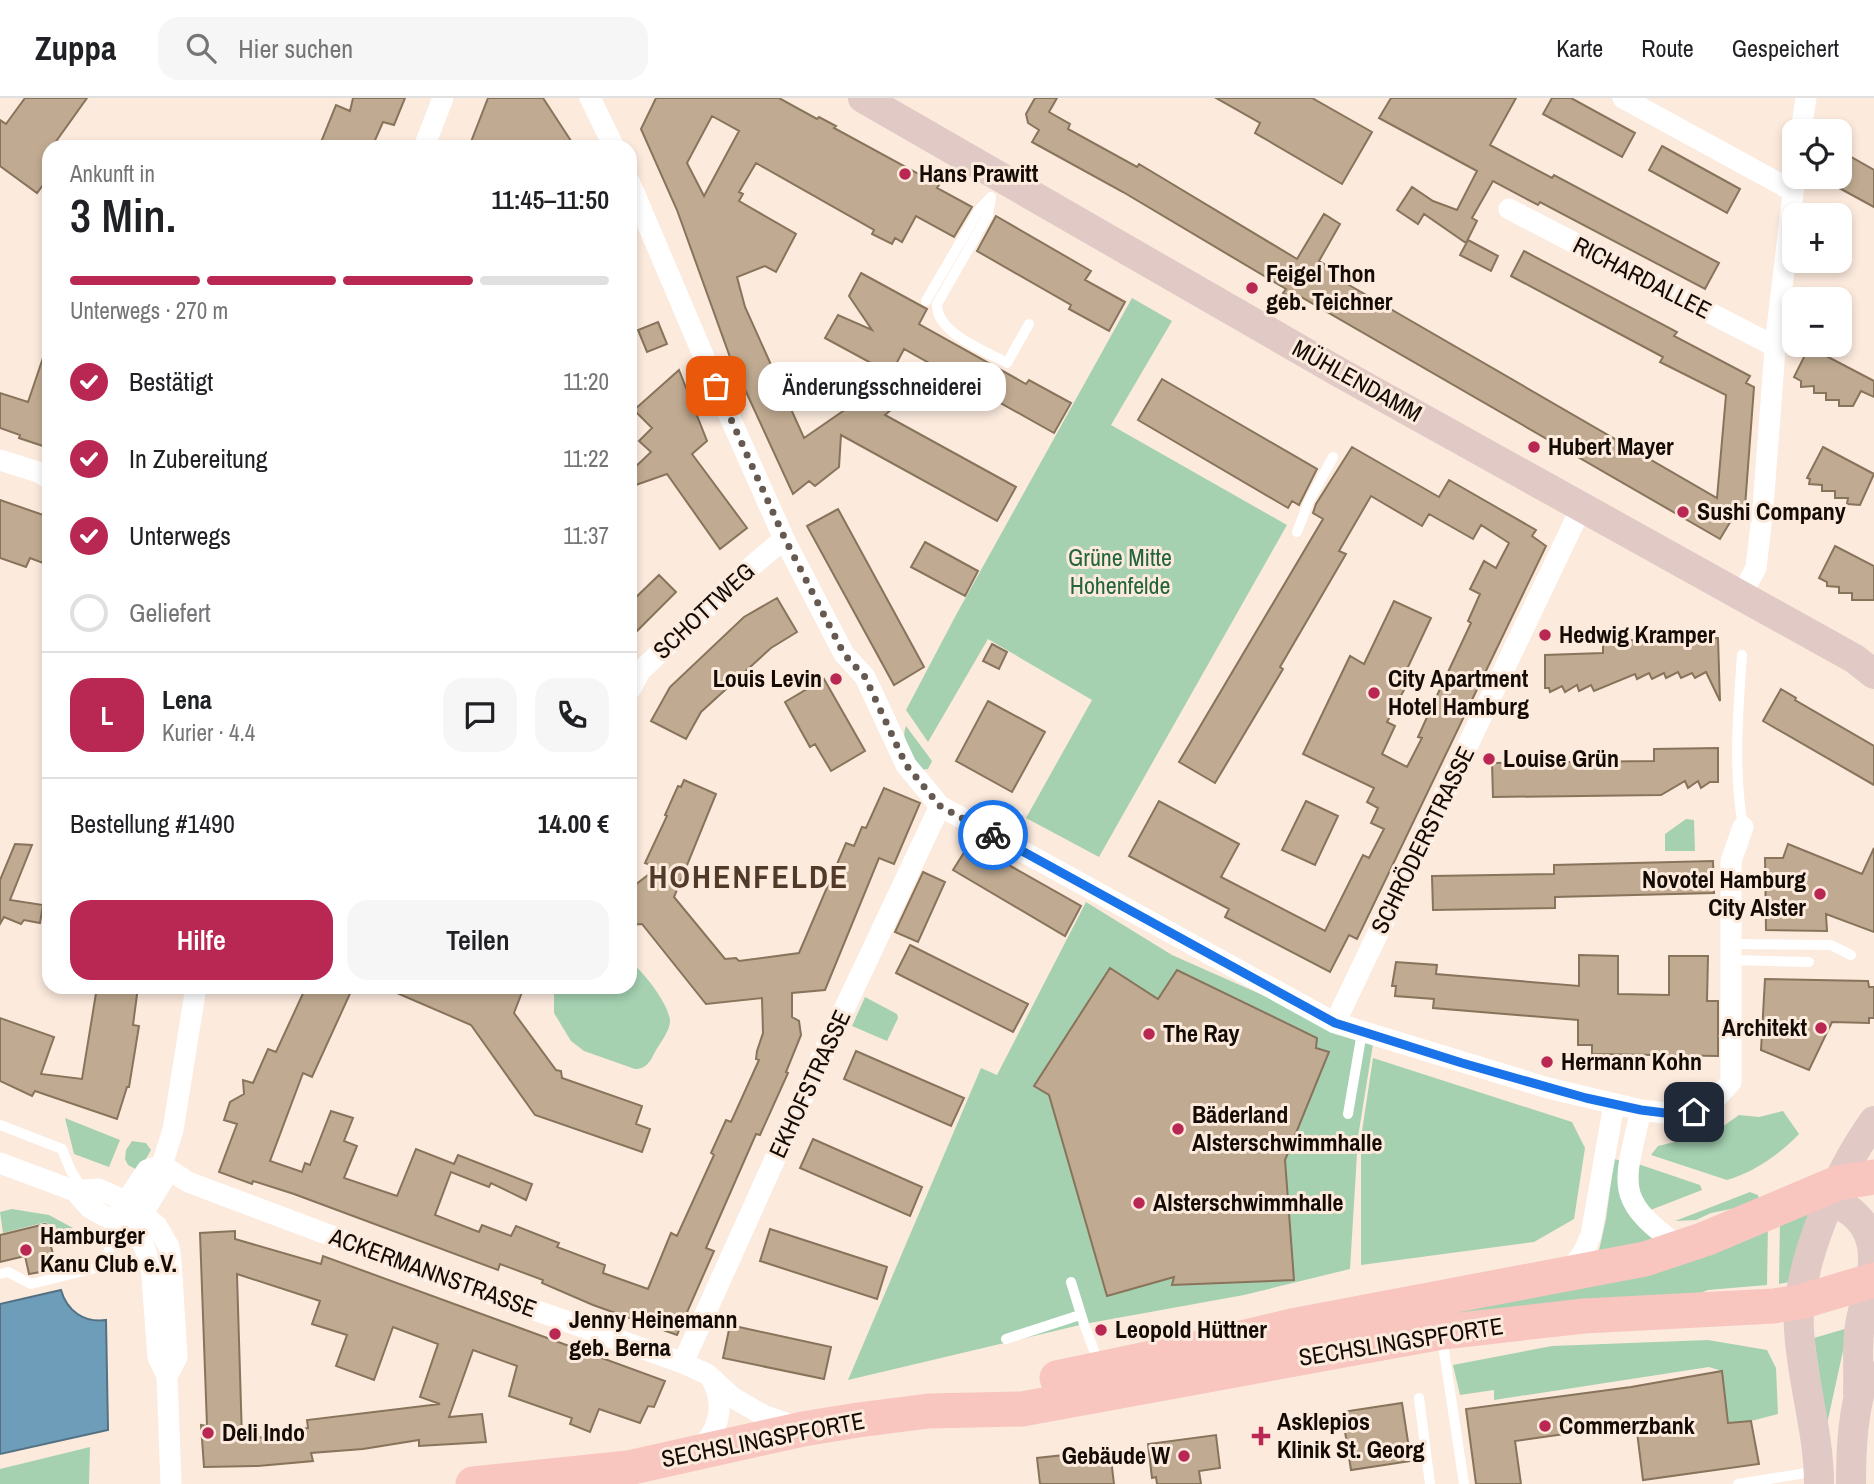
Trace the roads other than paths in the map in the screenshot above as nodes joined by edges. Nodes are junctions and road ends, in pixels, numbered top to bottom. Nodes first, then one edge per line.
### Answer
1 (443, 98) edge
2 (590, 98) edge
3 (863, 98) edge
4 (1623, 98) edge
5 (1806, 98) edge
6 (1803, 119) edge
7 (427, 140) edge
8 (611, 140) edge
9 (1782, 178) edge
10 (997, 188) junction
11 (1793, 189) edge
12 (637, 199) edge
13 (1509, 209) dead end
14 (926, 301) dead end
15 (1028, 324) dead end
16 (1776, 348) junction
17 (1333, 457) dead end
18 (0, 460) edge
19 (42, 474) edge
20 (1582, 506) junction
21 (1297, 531) dead end
22 (785, 539) junction
23 (1741, 595) junction
24 (1742, 655) dead end
25 (1868, 666) edge
26 (637, 677) edge
27 (940, 806) junction
28 (1018, 815) dead end
29 (1743, 827) joint
30 (1003, 840) junction
31 (1731, 952) junction
32 (1851, 955) dead end
33 (1809, 962) dead end
34 (195, 994) edge
35 (1335, 1023) junction
36 (1362, 1032) junction
37 (1614, 1104) junction
38 (1641, 1110) junction
39 (1348, 1114) dead end
40 (1874, 1121) edge
41 (0, 1125) edge
42 (0, 1163) edge
43 (162, 1165) junction
44 (1874, 1177) edge
45 (79, 1190) junction
46 (1824, 1193) junction
47 (128, 1218) junction
48 (1682, 1248) junction
49 (0, 1274) edge
50 (1566, 1275) junction
51 (1872, 1281) edge
52 (1071, 1282) dead end
53 (1800, 1302) junction
54 (1080, 1315) junction
55 (1441, 1332) junction
56 (1006, 1339) dead end
57 (1874, 1345) edge
58 (683, 1363) junction
59 (1101, 1370) junction
60 (707, 1374) junction
61 (1858, 1392) junction
62 (1419, 1398) dead end
63 (929, 1411) junction
64 (803, 1430) junction
65 (690, 1454) junction
66 (1819, 1477) edge
67 (568, 1479) edge
68 (172, 1484) edge
69 (473, 1484) edge
70 (1430, 1484) edge
71 (1464, 1484) edge
72 (1738, 1484) edge
73 (1851, 1484) edge

1 - 7 street
2 - 8 street
3 - 10 main road, MÜHLENDAMM
4 - 9 street
5 - 6 street
10 - 14 lane
10 - 15 lane
10 - 20 main road, MÜHLENDAMM
11 - 16 street
12 - 22 street
13 - 16 street, RICHARDALLEE
16 - 23 street
17 - 21 lane
18 - 19 street
20 - 23 main road, MÜHLENDAMM
20 - 35 street, SCHRÖDERSTRASSE
22 - 26 street, SCHOTTWEG
22 - 27 street
23 - 25 main road, MÜHLENDAMM
24 - 29 lane
27 - 30 street
27 - 58 street, EKHOFSTRASSE
28 - 30 lane
29 - 31 street
30 - 35 street
31 - 32 lane
31 - 33 lane
31 - 38 street
34 - 43 street
35 - 36 street
36 - 37 street
36 - 39 lane
37 - 38 street
37 - 50 street
38 - 48 street
40 - 46 main road
41 - 45 lane
42 - 45 street
43 - 47 street
43 - 58 street, ACKERMANNSTRASSE
44 - 46 main road, SECHSLINGSPFORTE
45 - 47 street
46 - 48 main road, SECHSLINGSPFORTE
46 - 51 main road
46 - 53 main road
47 - 49 lane
47 - 68 street
48 - 50 main road, SECHSLINGSPFORTE
50 - 59 main road, SECHSLINGSPFORTE
51 - 53 main road, SECHSLINGSPFORTE
51 - 61 main road
52 - 54 lane
53 - 55 main road, SECHSLINGSPFORTE
53 - 66 main road
54 - 56 lane
54 - 59 lane
55 - 63 main road, SECHSLINGSPFORTE
55 - 71 lane
57 - 61 main road
58 - 60 street, ACKERMANNSTRASSE
59 - 63 main road, SECHSLINGSPFORTE
60 - 64 street, ACKERMANNSTRASSE
60 - 65 street
61 - 73 main road
62 - 70 lane
63 - 64 main road, SECHSLINGSPFORTE
64 - 65 main road, SECHSLINGSPFORTE
65 - 67 main road, SECHSLINGSPFORTE
66 - 72 lane
67 - 69 main road, SECHSLINGSPFORTE

